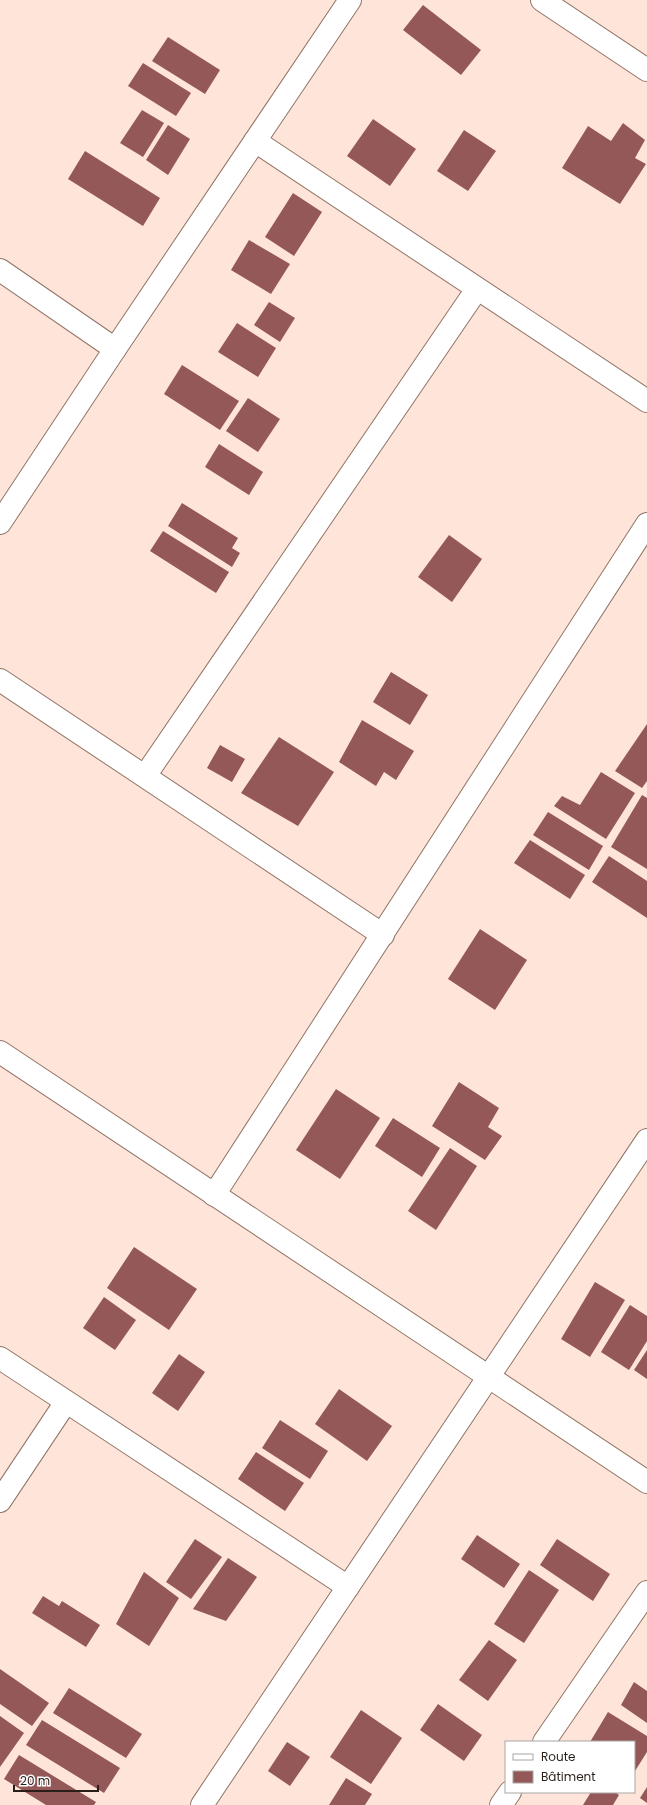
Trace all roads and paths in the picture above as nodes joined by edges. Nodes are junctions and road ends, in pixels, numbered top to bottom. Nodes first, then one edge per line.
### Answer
1 (350, 0) edge
2 (542, 0) edge
3 (647, 70) edge
4 (255, 141) junction
5 (0, 270) edge
6 (477, 288) junction
7 (114, 349) junction
8 (647, 401) edge
9 (0, 523) edge
10 (647, 524) edge
11 (0, 680) edge
12 (145, 776) junction
13 (383, 935) junction
14 (0, 1052) edge
15 (647, 1140) edge
16 (214, 1195) junction
17 (0, 1358) edge
18 (489, 1377) junction
19 (66, 1402) junction
20 (647, 1482) edge
21 (0, 1501) edge
22 (348, 1587) junction
23 (647, 1592) edge
24 (545, 1741) edge
25 (509, 1793) edge
26 (202, 1805) edge
27 (501, 1805) edge

1 - 4 street
2 - 3 street
4 - 6 street
4 - 7 street
5 - 7 street
6 - 8 street
6 - 12 street
7 - 9 street
10 - 13 street
11 - 12 street
12 - 13 street
13 - 16 street
14 - 16 street
15 - 18 street
16 - 18 street
17 - 19 street
18 - 20 street
18 - 22 street
19 - 21 street
19 - 22 street
22 - 26 street
23 - 24 street
25 - 27 street

